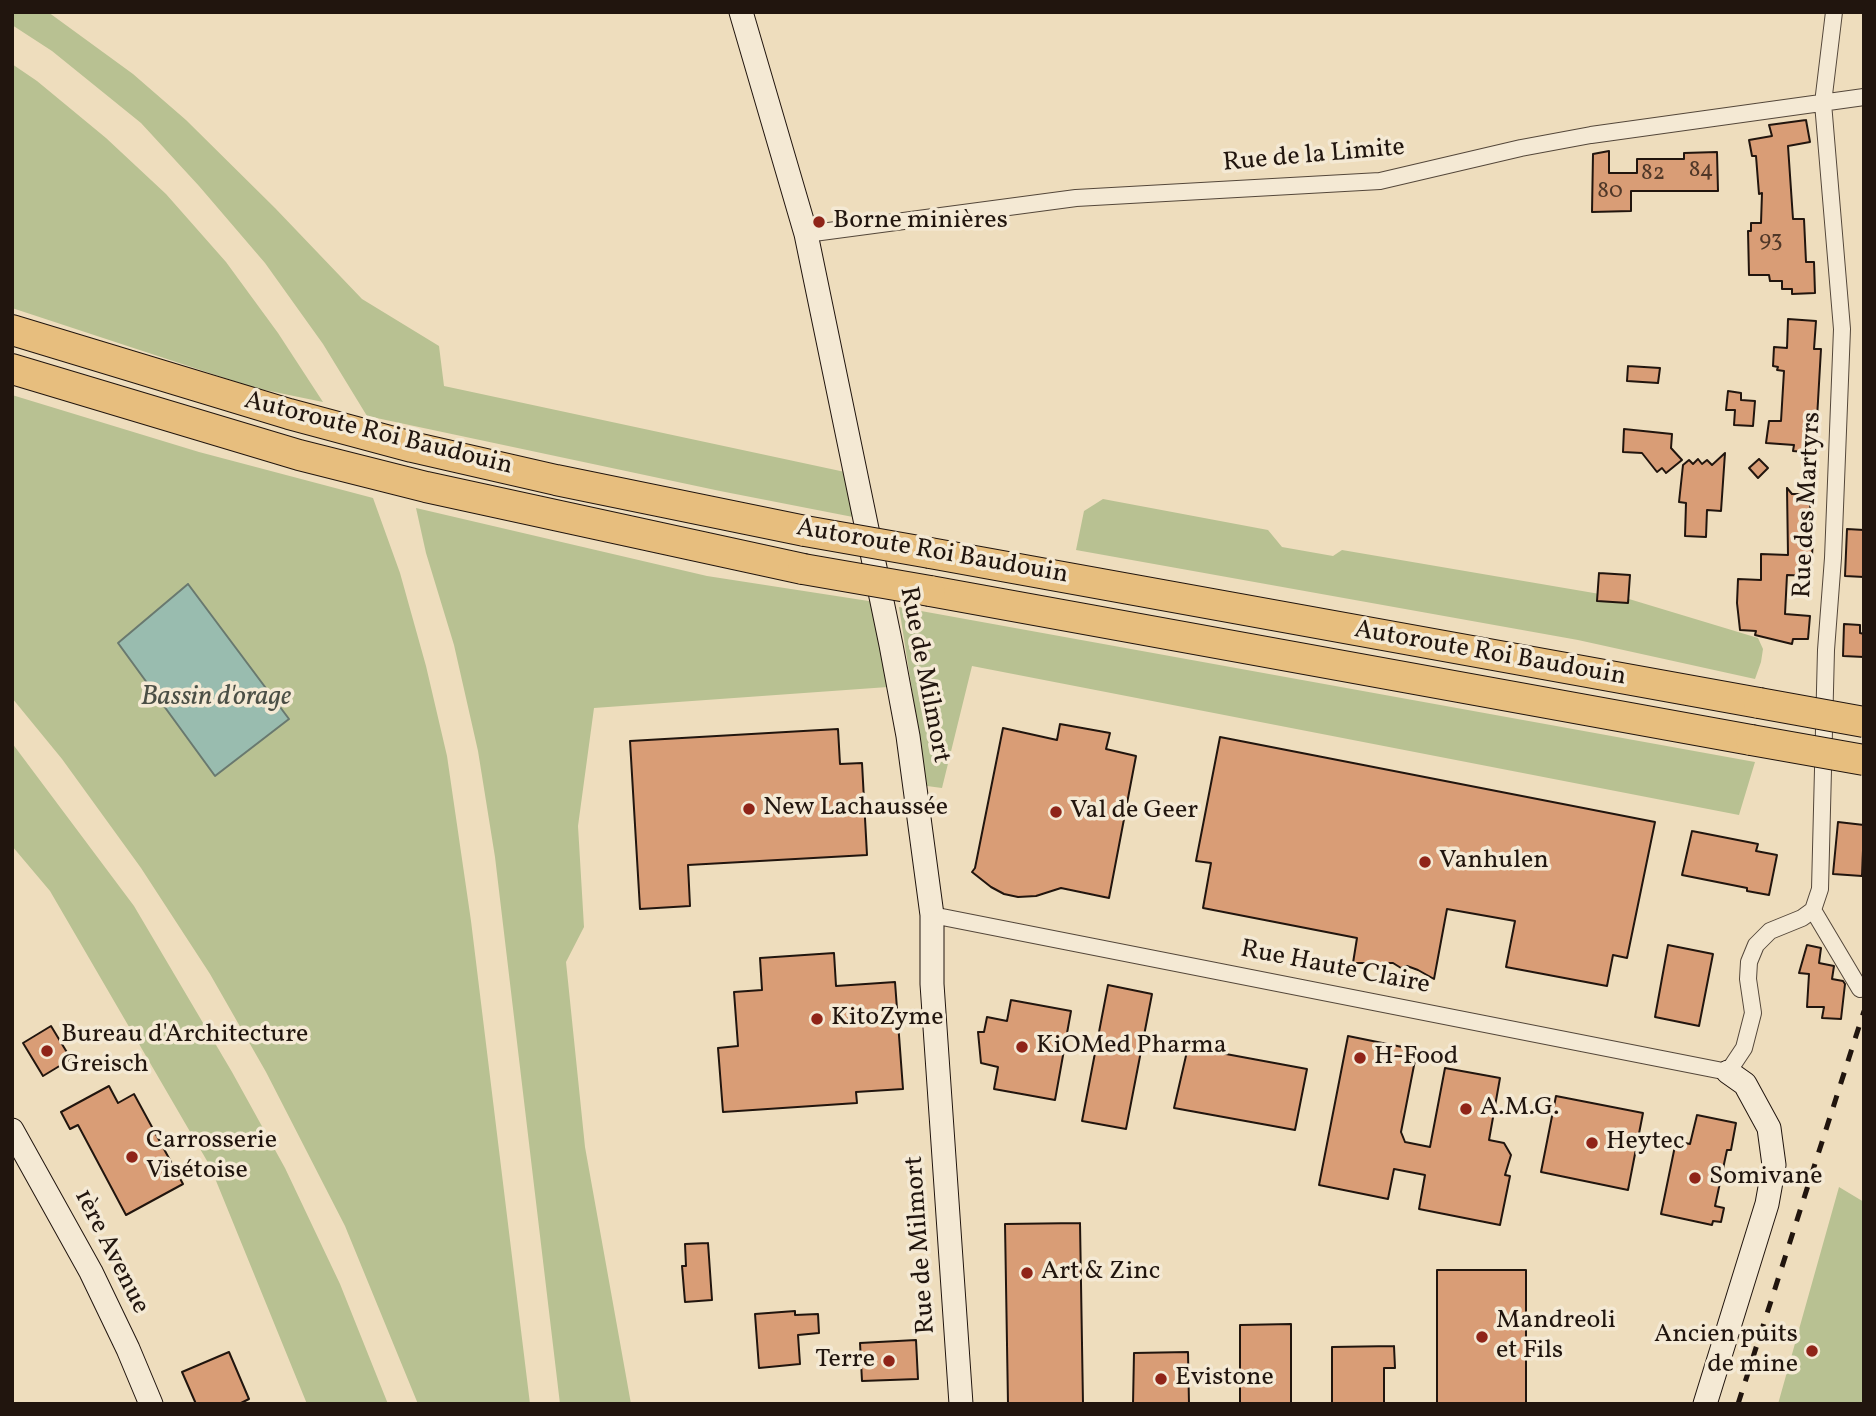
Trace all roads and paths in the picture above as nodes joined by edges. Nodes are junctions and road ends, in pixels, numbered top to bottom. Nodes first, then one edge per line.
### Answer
1 (740, 12) edge
2 (1834, 12) edge
3 (1864, 97) edge
4 (1823, 103) junction
5 (806, 234) junction
6 (12, 330) edge
7 (12, 369) edge
8 (1864, 722) edge
9 (1864, 760) edge
10 (1813, 910) junction
11 (932, 915) junction
12 (1860, 989) dead end
13 (1728, 1072) junction
14 (12, 1130) edge
15 (151, 1404) edge
16 (961, 1404) edge
17 (1705, 1404) edge

1 - 5 street, Rue de Milmort
2 - 4 street, Rue des Martyrs
3 - 4 street, Rue de la Limite
4 - 5 street, Rue de la Limite
4 - 10 street, Rue des Martyrs
5 - 11 street, Rue de Milmort
6 - 8 highway, Autoroute Roi Baudouin, bridge
7 - 9 highway, Autoroute Roi Baudouin, bridge
10 - 12 street
10 - 13 street
11 - 13 street, Rue Haute Claire
11 - 16 street, Rue de Milmort
13 - 17 street
14 - 15 street, 1ère Avenue

